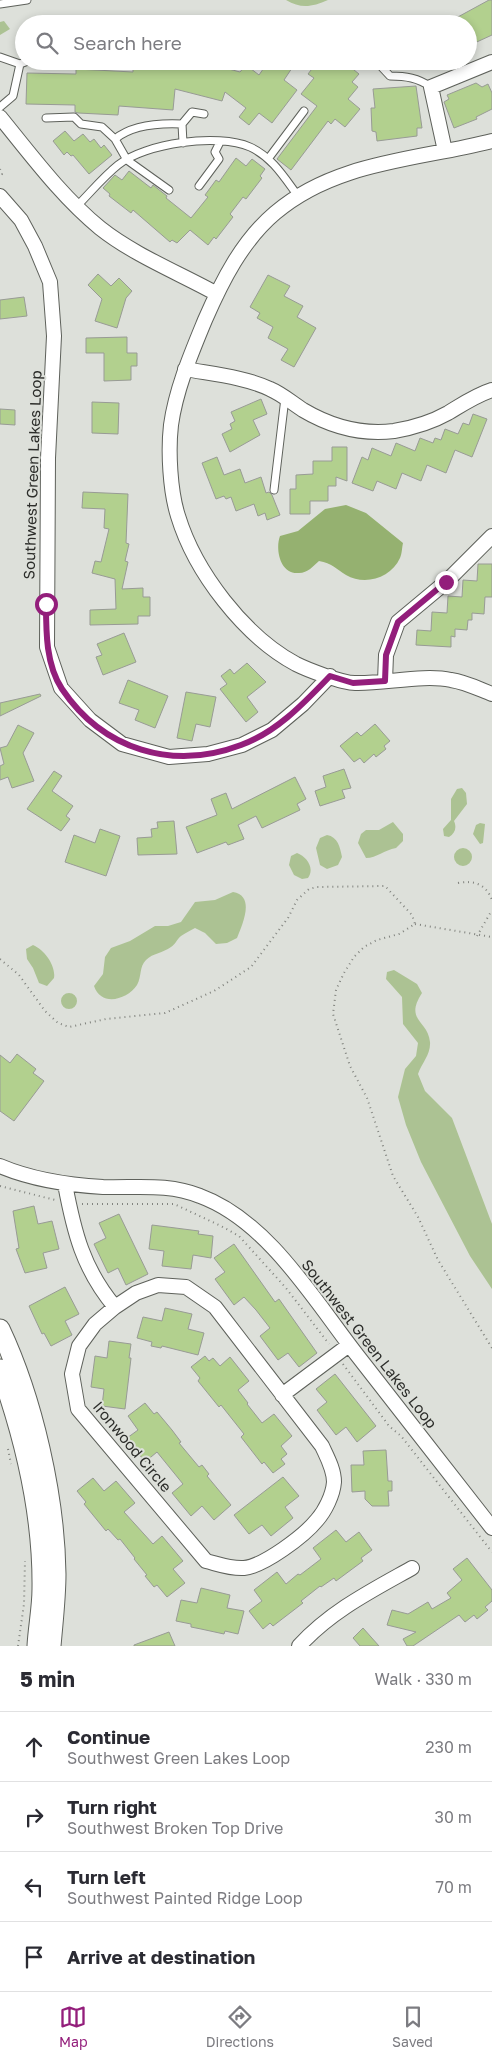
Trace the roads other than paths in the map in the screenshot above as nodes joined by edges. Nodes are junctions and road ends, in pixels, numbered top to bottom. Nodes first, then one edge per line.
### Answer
1 (27, 0) edge
2 (0, 4) edge
3 (0, 57) edge
4 (15, 62) edge
5 (492, 62) edge
6 (477, 68) edge
7 (19, 70) edge
8 (384, 70) edge
9 (473, 70) edge
10 (431, 88) junction
11 (0, 107) edge
12 (304, 111) dead end
13 (204, 114) dead end
14 (0, 117) edge
15 (46, 118) dead end
16 (182, 124) junction
17 (115, 139) junction
18 (492, 141) edge
19 (220, 142) junction
20 (184, 143) junction
21 (445, 150) junction
22 (268, 159) junction
23 (127, 160) junction
24 (199, 186) dead end
25 (169, 190) dead end
26 (0, 196) edge
27 (298, 196) junction
28 (77, 206) junction
29 (217, 294) junction
30 (185, 369) junction
31 (492, 390) edge
32 (286, 398) junction
33 (274, 490) dead end
34 (492, 536) edge
35 (330, 676) junction
36 (385, 681) junction
37 (492, 694) edge
38 (0, 1166) edge
39 (65, 1184) junction
40 (115, 1307) junction
41 (0, 1329) edge
42 (349, 1345) junction
43 (0, 1369) edge
44 (282, 1395) junction
45 (492, 1528) edge
46 (412, 1568) dead end
47 (37, 1646) edge
48 (52, 1646) edge
49 (299, 1646) edge

1 - 2 lane
3 - 4 lane
5 - 6 street
7 - 11 lane
8 - 10 lane
9 - 10 street
10 - 21 street
12 - 22 lane
13 - 16 lane
14 - 28 street
15 - 17 lane
16 - 17 lane
16 - 20 lane
17 - 23 lane
18 - 21 street
19 - 20 lane
19 - 22 lane
19 - 24 lane
20 - 23 lane
21 - 27 street
22 - 27 lane
23 - 25 lane
23 - 28 lane
26 - 35 street, Southwest Green Lakes Loop
27 - 29 street
28 - 29 street
29 - 30 street
30 - 32 street
30 - 35 street
31 - 32 street
32 - 33 lane
34 - 36 street
35 - 36 street
36 - 37 street
38 - 39 street, Southwest Green Lakes Loop
39 - 40 street
39 - 42 street, Southwest Green Lakes Loop
40 - 44 street, Ironwood Circle
40 - 44 street, Ironwood Circle
41 - 48 main road
42 - 44 street
42 - 45 street, Southwest Green Lakes Loop
43 - 47 main road
46 - 49 street

